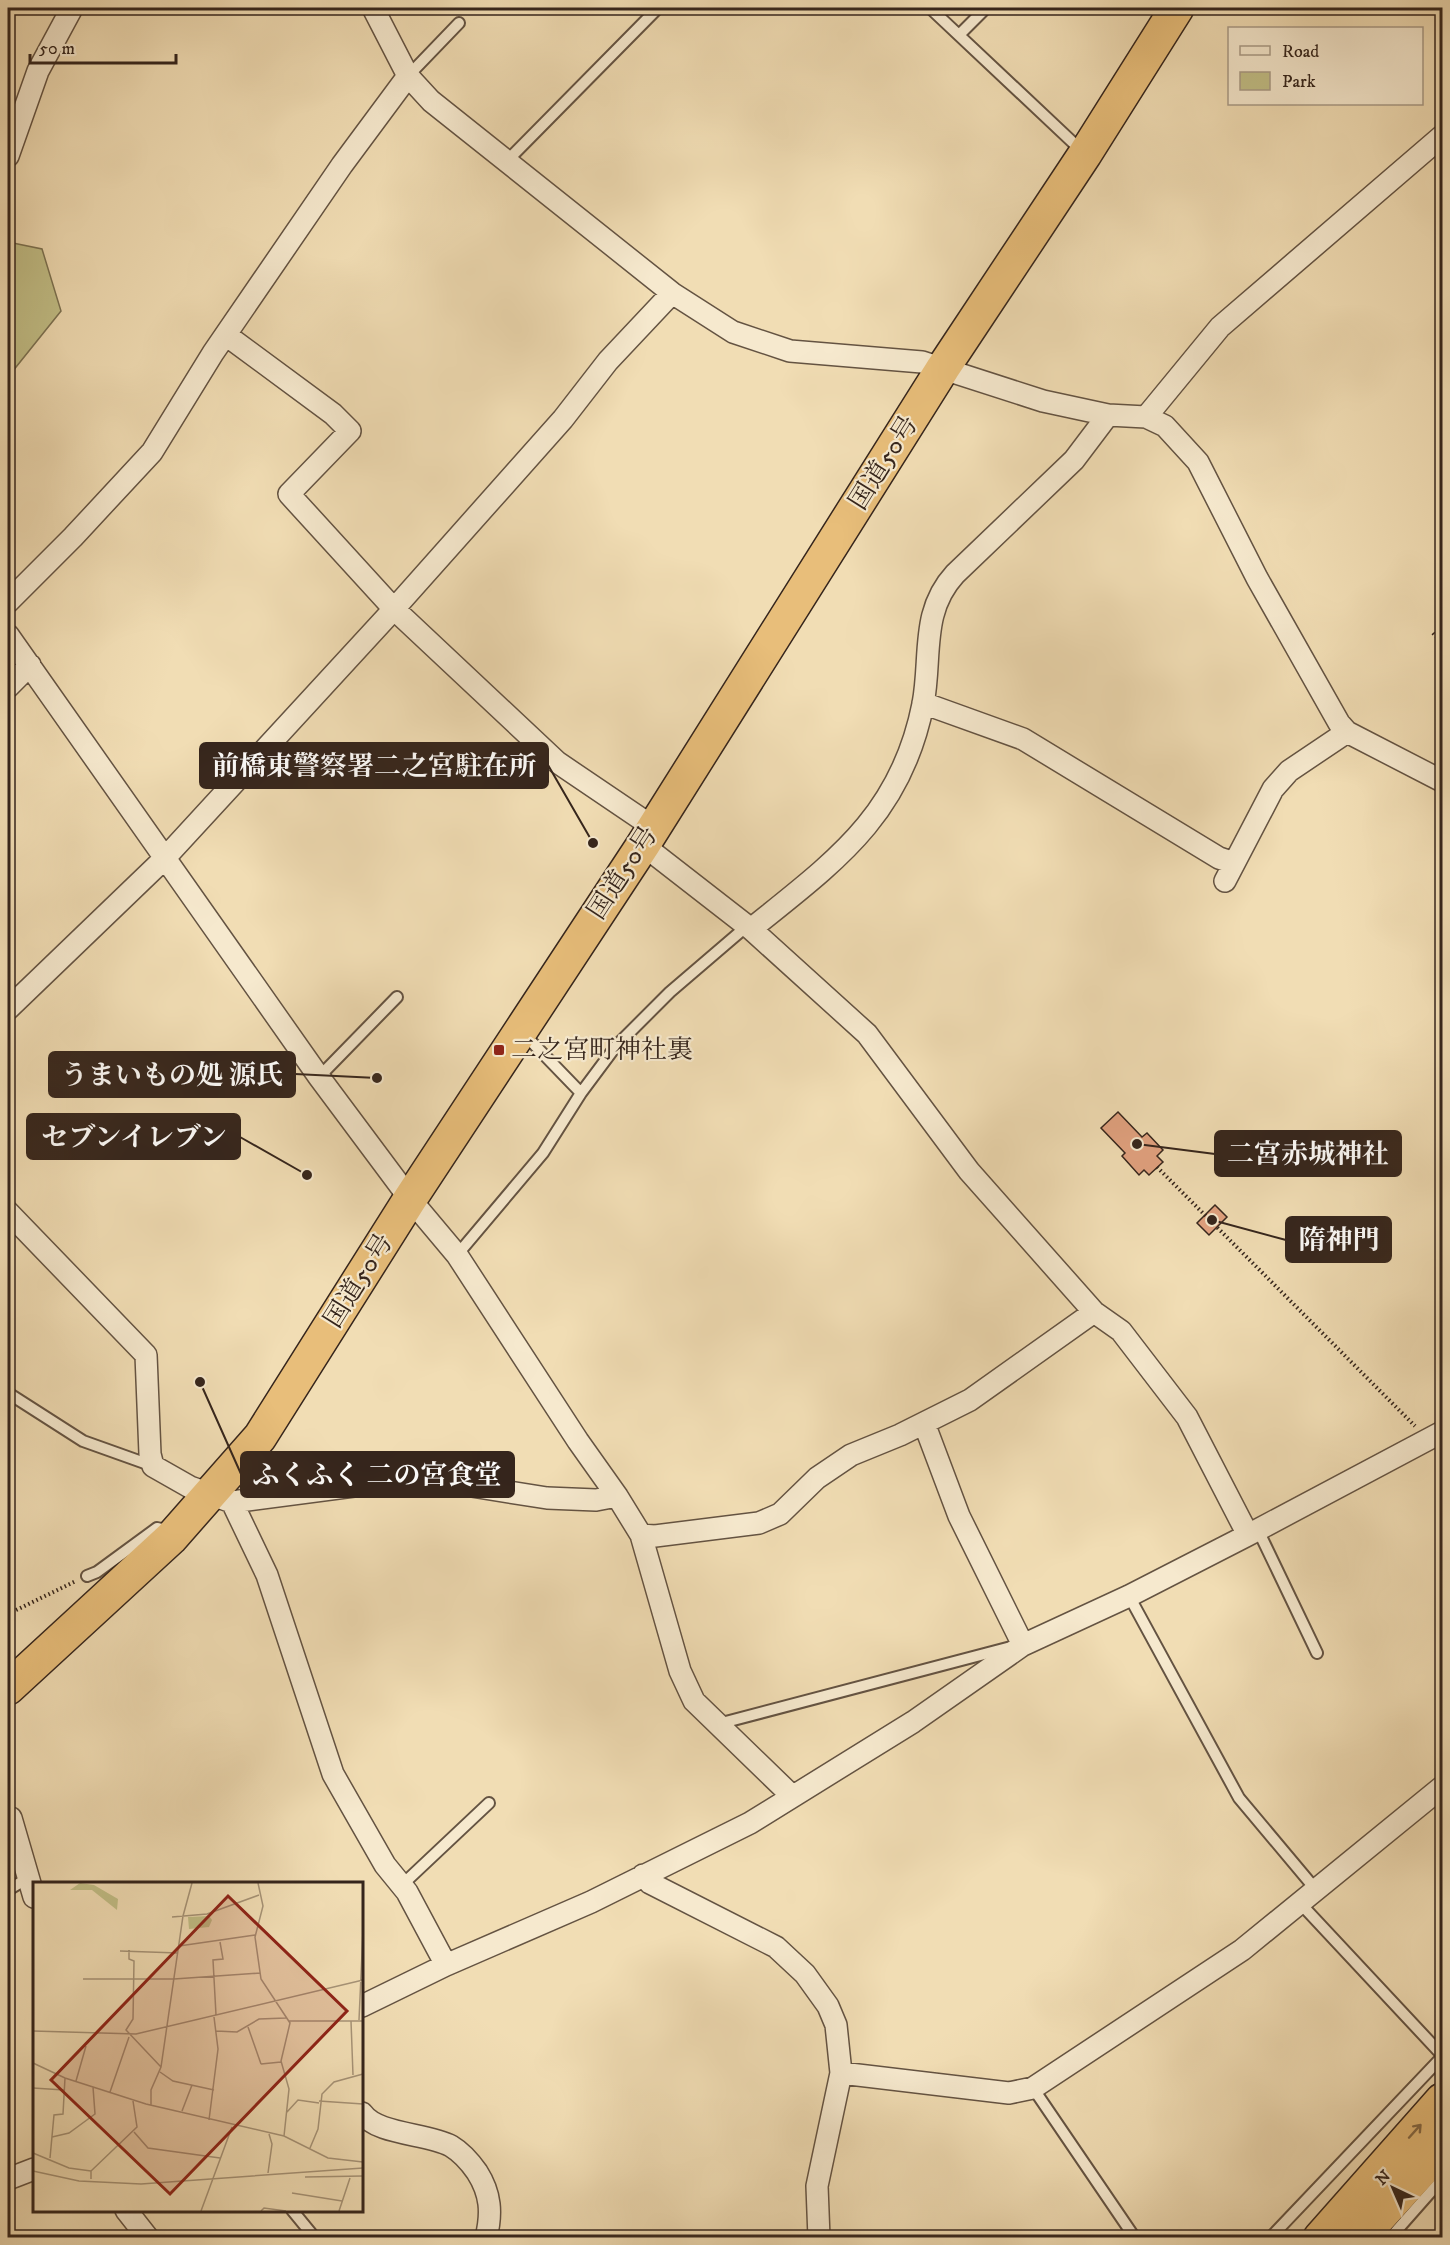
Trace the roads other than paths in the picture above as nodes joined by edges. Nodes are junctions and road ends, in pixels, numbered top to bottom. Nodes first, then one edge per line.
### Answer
1 (72, 8) edge
2 (373, 8) edge
3 (658, 8) edge
4 (930, 8) edge
5 (986, 8) edge
6 (1177, 8) edge
7 (459, 23) dead end
8 (958, 35) junction
9 (408, 76) junction
10 (1443, 136) edge
11 (1085, 154) junction
12 (8, 156) edge
13 (507, 161) junction
14 (672, 293) junction
15 (226, 335) junction
16 (943, 368) junction
17 (1108, 415) junction
18 (1146, 417) junction
19 (8, 602) edge
20 (394, 609) junction
21 (8, 635) edge
22 (30, 665) junction
23 (8, 687) edge
24 (923, 703) junction
25 (1347, 732) junction
26 (1443, 781) edge
27 (648, 836) junction
28 (164, 859) junction
29 (749, 928) junction
30 (397, 998) dead end
31 (8, 1009) edge
32 (521, 1030) junction
33 (320, 1077) junction
34 (581, 1093) junction
35 (410, 1199) junction
36 (8, 1212) edge
37 (457, 1255) junction
38 (1094, 1312) junction
39 (8, 1393) edge
40 (924, 1423) junction
41 (1434, 1437) edge
42 (153, 1466) junction
43 (616, 1496) junction
44 (222, 1498) junction
45 (1253, 1533) junction
46 (641, 1535) junction
47 (171, 1538) junction
48 (87, 1576) road end
49 (1129, 1596) junction
50 (1023, 1645) junction
51 (1317, 1653) dead end
52 (8, 1688) edge
53 (718, 1724) junction
54 (1443, 1787) edge
55 (792, 1796) junction
56 (489, 1803) dead end
57 (11, 1818) dead end
58 (643, 1875) junction
59 (402, 1886) junction
60 (31, 1888) edge
61 (8, 1890) edge
62 (1309, 1897) junction
63 (446, 1965) junction
64 (363, 2006) edge
65 (1443, 2056) edge
66 (841, 2073) junction
67 (1033, 2088) junction
68 (1443, 2100) edge
69 (363, 2114) edge
70 (1443, 2148) edge
71 (33, 2169) edge
72 (8, 2179) edge
73 (1443, 2179) edge
74 (127, 2212) edge
75 (293, 2212) edge
76 (143, 2236) edge
77 (315, 2238) edge
78 (486, 2238) edge
79 (819, 2238) edge
80 (1135, 2238) edge
81 (1270, 2238) edge
82 (1320, 2238) edge
83 (1360, 2238) edge
84 (1390, 2238) edge

1 - 12 street
2 - 9 street
3 - 13 lane
4 - 8 lane
5 - 8 lane
6 - 11 highway, 国道50号
7 - 9 lane
8 - 11 lane
9 - 13 street
9 - 15 street
10 - 18 street
11 - 16 highway, 国道50号
13 - 14 street
14 - 16 street
14 - 20 street
15 - 19 street
15 - 20 street
16 - 17 street
16 - 27 highway, 国道50号
17 - 18 street
17 - 24 street
18 - 25 street
20 - 27 street
20 - 28 street
21 - 22 street
22 - 23 street
22 - 28 street
24 - 25 street
24 - 29 street
25 - 26 street
27 - 29 street
27 - 32 highway, 国道50号
28 - 31 street
28 - 33 street
29 - 34 lane
29 - 38 street
30 - 33 lane
32 - 34 lane
32 - 35 highway, 国道50号
33 - 35 street
34 - 37 lane
35 - 37 street
35 - 44 highway, 国道50号
36 - 42 street
37 - 43 street
38 - 40 street
38 - 45 street
39 - 42 lane
40 - 46 street
40 - 50 street
41 - 45 street
42 - 44 street
43 - 44 street
43 - 46 street
44 - 47 highway, 国道50号
44 - 59 street
45 - 49 street
45 - 51 lane
46 - 53 street
47 - 48 lane
47 - 52 highway, 国道50号
49 - 50 street
49 - 62 lane
50 - 53 lane
50 - 55 street
53 - 55 street
54 - 62 street
55 - 58 street
56 - 59 lane
57 - 60 street
58 - 63 street
58 - 66 street
59 - 63 street
60 - 61 lane
62 - 65 lane
62 - 67 street
63 - 64 street
65 - 81 lane
66 - 67 street
66 - 79 street
67 - 80 lane
82 -> 68 highway
69 - 78 street
70 - 83 highway
71 - 72 street
73 - 84 lane
74 - 76 street
75 - 77 lane

